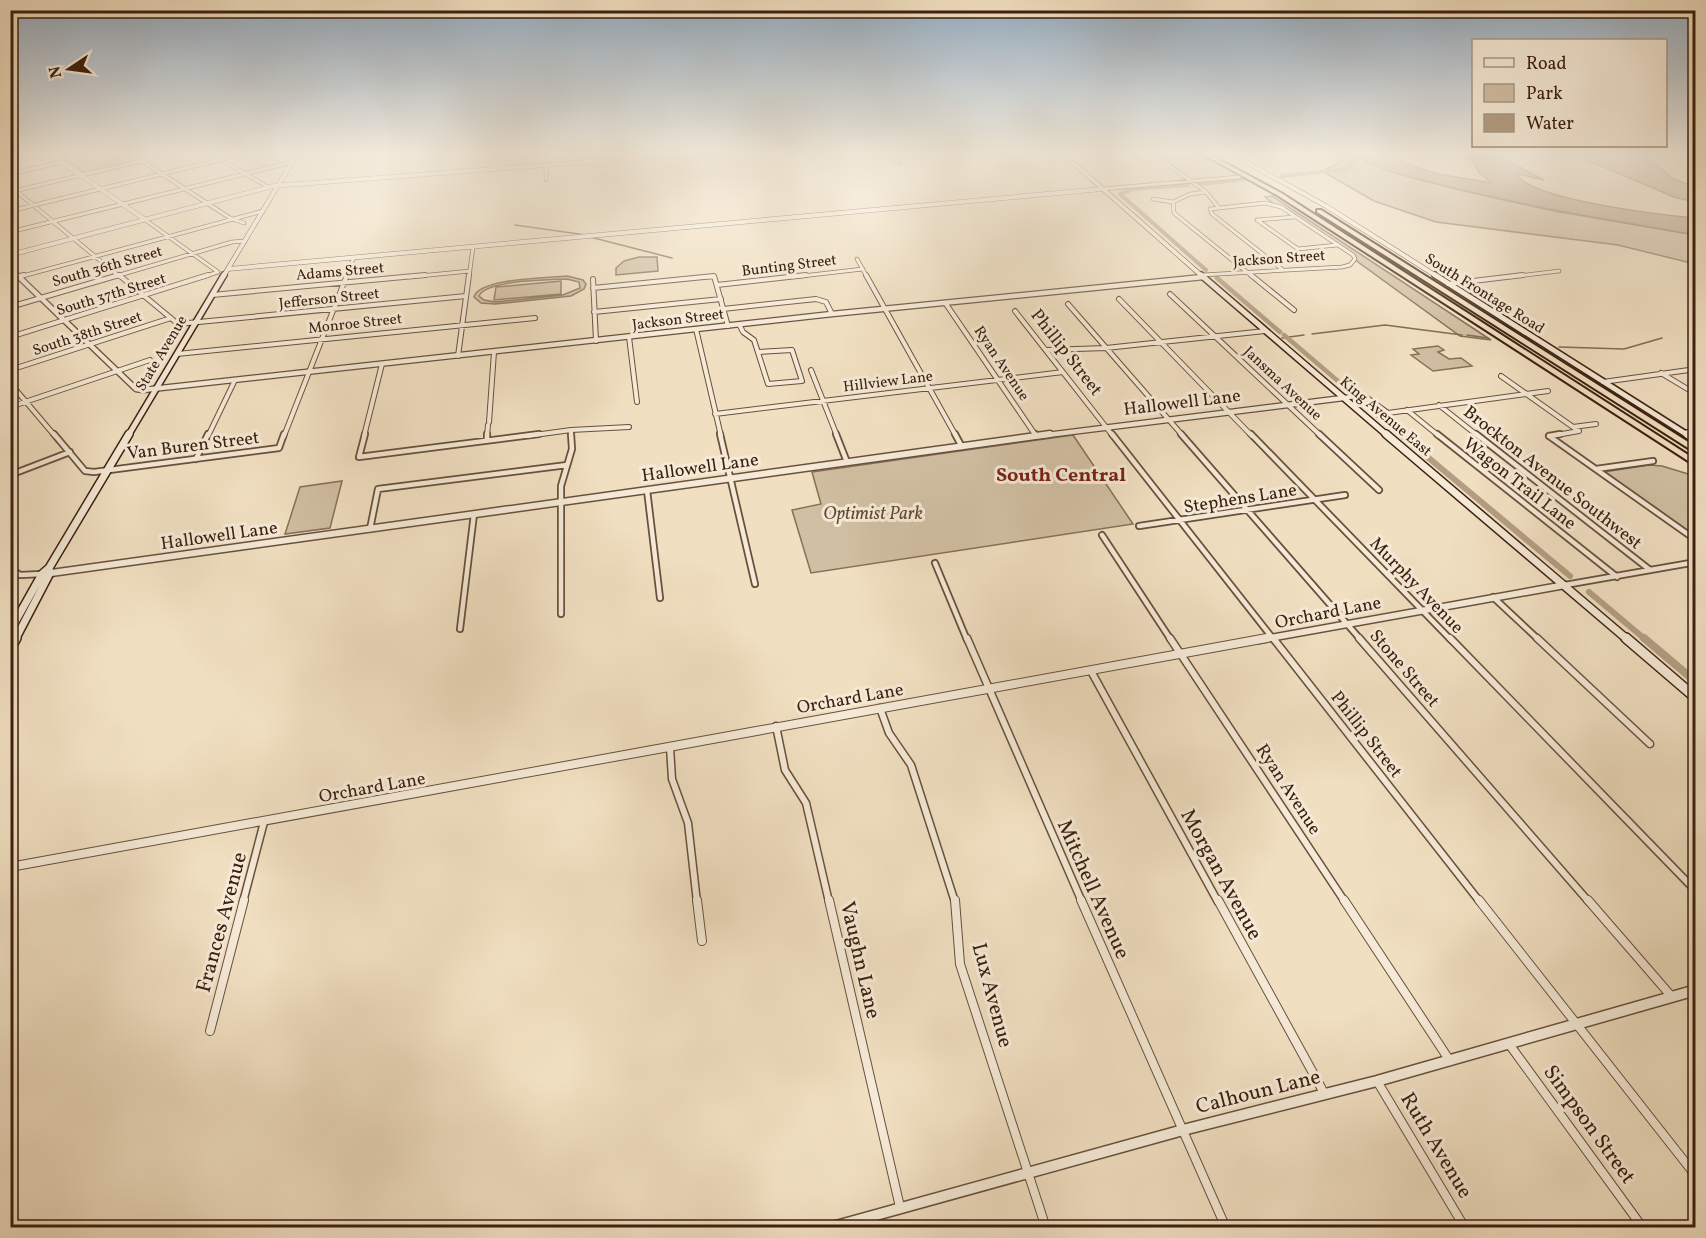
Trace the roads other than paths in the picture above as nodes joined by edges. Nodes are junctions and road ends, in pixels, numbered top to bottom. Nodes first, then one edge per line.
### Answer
1 (40, 210) edge
2 (99, 210) edge
3 (130, 210) edge
4 (178, 210) edge
5 (218, 210) edge
6 (877, 210) edge
7 (1126, 210) edge
8 (1172, 210) edge
9 (1210, 210) edge
10 (1284, 210) edge
11 (1303, 210) edge
12 (1316, 210) edge
13 (1331, 210) edge
14 (263, 211) joint
15 (1295, 216) junction
16 (230, 218) junction
17 (144, 219) junction
18 (55, 221) junction
19 (244, 223) dead end
20 (10, 232) edge
21 (167, 236) junction
22 (75, 238) junction
23 (245, 241) junction
24 (1337, 245) junction
25 (473, 247) junction
26 (1298, 249) joint
27 (191, 254) junction
28 (10, 255) edge
29 (96, 256) junction
30 (354, 258) junction
31 (857, 259) dead end
32 (10, 269) edge
33 (863, 269) junction
34 (228, 270) junction
35 (1283, 270) junction
36 (470, 271) junction
37 (218, 272) joint
38 (1559, 272) dead end
39 (1250, 273) junction
40 (119, 275) junction
41 (1203, 276) junction
42 (19, 277) junction
43 (10, 279) edge
44 (593, 279) dead end
45 (343, 283) junction
46 (1448, 284) junction
47 (717, 285) junction
48 (594, 288) junction
49 (1170, 294) dead end
50 (212, 295) junction
51 (145, 296) junction
52 (466, 296) junction
53 (41, 298) junction
54 (721, 299) junction
55 (1119, 299) dead end
56 (946, 303) junction
57 (1068, 304) dead end
58 (10, 307) edge
59 (333, 309) junction
60 (723, 309) junction
61 (885, 310) junction
62 (1294, 310) dead end
63 (1015, 311) dead end
64 (594, 312) junction
65 (832, 314) junction
66 (171, 318) junction
67 (536, 318) dead end
68 (64, 321) junction
69 (195, 323) junction
70 (462, 324) junction
71 (739, 324) junction
72 (728, 326) junction
73 (696, 329) junction
74 (1265, 330) junction
75 (1215, 336) junction
76 (10, 337) edge
77 (629, 337) junction
78 (321, 339) junction
79 (596, 341) junction
80 (1160, 342) junction
81 (90, 345) junction
82 (1107, 348) junction
83 (1046, 350) junction
84 (494, 352) junction
85 (758, 352) junction
86 (177, 354) junction
87 (458, 356) junction
88 (150, 360) dead end
89 (382, 364) junction
90 (1695, 369) edge
91 (10, 370) edge
92 (811, 370) dead end
93 (117, 371) junction
94 (1063, 372) junction
95 (309, 373) junction
96 (1660, 373) junction
97 (1501, 376) dead end
98 (235, 380) junction
99 (996, 380) junction
100 (1603, 382) junction
101 (10, 383) edge
102 (930, 387) junction
103 (155, 389) junction
104 (1548, 391) dead end
105 (1525, 394) junction
106 (1695, 394) edge
107 (1343, 398) junction
108 (823, 400) junction
109 (26, 401) junction
110 (637, 402) dead end
111 (1287, 404) junction
112 (1439, 405) junction
113 (10, 407) edge
114 (1407, 410) junction
115 (1227, 411) junction
116 (715, 414) junction
117 (1167, 419) junction
118 (1596, 424) dead end
119 (629, 427) dead end
120 (1106, 427) junction
121 (1573, 427) junction
122 (571, 430) junction
123 (1036, 436) junction
124 (1695, 440) edge
125 (487, 441) junction
126 (962, 447) junction
127 (1695, 451) edge
128 (70, 452) junction
129 (196, 459) junction
130 (1653, 460) dead end
131 (847, 462) junction
132 (1695, 464) edge
133 (567, 465) junction
134 (1596, 469) junction
135 (107, 470) junction
136 (10, 475) edge
137 (730, 479) junction
138 (647, 490) junction
139 (1379, 490) dead end
140 (1345, 495) dead end
141 (1315, 500) junction
142 (561, 502) junction
143 (1248, 510) junction
144 (474, 514) junction
145 (1181, 520) junction
146 (1139, 526) dead end
147 (370, 529) junction
148 (1102, 535) dead end
149 (1695, 540) edge
150 (1695, 562) edge
151 (934, 563) dead end
152 (10, 568) edge
153 (1650, 570) junction
154 (47, 572) junction
155 (1617, 577) junction
156 (755, 584) dead end
157 (1565, 585) junction
158 (1493, 597) junction
159 (660, 598) dead end
160 (1421, 610) junction
161 (561, 614) dead end
162 (1347, 624) junction
163 (460, 629) dead end
164 (10, 631) edge
165 (1273, 638) junction
166 (10, 648) edge
167 (1182, 655) junction
168 (1091, 671) junction
169 (988, 689) junction
170 (1695, 698) edge
171 (880, 708) junction
172 (776, 726) junction
173 (1650, 744) dead end
174 (670, 747) junction
175 (264, 822) junction
176 (10, 867) edge
177 (1695, 891) edge
178 (702, 941) dead end
179 (1694, 993) edge
180 (1673, 997) junction
181 (1576, 1024) junction
182 (210, 1031) dead end
183 (1508, 1042) junction
184 (1450, 1061) junction
185 (1377, 1081) junction
186 (1324, 1094) junction
187 (1183, 1130) junction
188 (1029, 1173) junction
189 (1695, 1176) edge
190 (900, 1207) junction
191 (829, 1227) edge
192 (1046, 1227) edge
193 (1226, 1227) edge
194 (1466, 1227) edge
195 (1643, 1227) edge

1 - 18 street
2 - 18 street
3 - 17 street
4 - 17 street
5 - 16 street
6 - 25 street
7 - 41 main road, King Avenue East
8 - 39 street
9 - 35 street
10 - 15 street
11 - 132 highway
12 - 127 highway
13 - 46 main road, South Frontage Road
14 - 16 street
14 - 23 main road, State Avenue
15 - 24 street
15 - 26 street
16 - 19 street
16 - 21 street
17 - 21 street
17 - 22 street
18 - 20 street
18 - 22 street
21 - 27 street
21 - 29 street
22 - 28 street
22 - 29 street
23 - 27 street, South 36th Street
23 - 34 main road, State Avenue
24 - 26 street
24 - 35 street, Jackson Street
25 - 30 street
25 - 36 street
27 - 37 street
27 - 40 street, South 36th Street
29 - 40 street
29 - 42 street
30 - 34 street
30 - 45 street
31 - 33 street
32 - 42 street
33 - 47 street, Bunting Street
33 - 61 street
34 - 50 main road, State Avenue
35 - 39 street, Jackson Street
36 - 45 street, Adams Street
36 - 52 street
37 - 51 street, South 37th Street
38 - 46 street
39 - 41 street, Jackson Street
39 - 62 street
40 - 51 street
40 - 53 street, South 36th Street
41 - 56 street, Jackson Street
41 - 74 main road, King Avenue East
42 - 43 street
42 - 53 street
44 - 48 street
45 - 50 street, Adams Street
45 - 59 street
46 - 100 main road, South Frontage Road
47 - 48 street
47 - 54 street
48 - 64 street
49 - 75 street, Jansma Avenue
50 - 69 main road, State Avenue
51 - 66 street
51 - 68 street, South 37th Street
52 - 59 street, Jefferson Street
52 - 70 street
53 - 58 street, South 36th Street
53 - 68 street
54 - 60 street
54 - 64 street
55 - 80 street, Murphy Avenue
56 - 61 street, Jackson Street
56 - 99 street, Ryan Avenue
57 - 82 street, Stone Street
59 - 69 street, Jefferson Street
59 - 78 street
60 - 65 street
60 - 72 street
61 - 65 street, Jackson Street
61 - 102 street
63 - 83 street, Phillip Street
64 - 79 street
65 - 71 street, Jackson Street
66 - 69 street, Jefferson Street
66 - 81 street, South 38th Street
67 - 70 street, Monroe Street
68 - 76 street, South 37th Street
68 - 81 street
69 - 86 main road, State Avenue
70 - 78 street, Monroe Street
70 - 87 street
71 - 72 street, Jackson Street
71 - 85 street
72 - 73 street, Jackson Street
73 - 77 street, Jackson Street
73 - 116 street
74 - 75 street
74 - 107 main road, King Avenue East
75 - 80 street
75 - 111 street, Jansma Avenue
77 - 79 street, Jackson Street
77 - 110 street
78 - 86 street, Monroe Street
78 - 95 street
79 - 84 street, Jackson Street
80 - 82 street
80 - 115 street, Murphy Avenue
81 - 91 street, South 38th Street
81 - 93 street
82 - 83 street
82 - 117 street, Stone Street
83 - 94 street, Phillip Street
84 - 87 street, Jackson Street
84 - 125 street
85 - 85 street
86 - 103 main road, State Avenue
87 - 89 street, Jackson Street
88 - 93 street
89 - 95 street, Jackson Street
89 - 125 street
90 - 96 street
92 - 108 street
93 - 103 street
93 - 109 street
94 - 99 street, Hillview Lane
94 - 120 street, Phillip Street
95 - 98 street, Jackson Street
95 - 129 street, Van Buren Street
96 - 100 street
96 - 106 street
97 - 105 street
98 - 103 street, Jackson Street
98 - 129 street
99 - 102 street, Hillview Lane
99 - 123 street, Ryan Avenue
100 - 124 main road, South Frontage Road
101 - 109 street
102 - 108 street, Hillview Lane
102 - 126 street
103 - 135 main road, State Avenue
104 - 105 street
105 - 112 street
105 - 121 street
107 - 111 street, Hallowell Lane
107 - 114 street, Hallowell Lane
107 - 157 main road, King Avenue East
108 - 116 street, Hillview Lane
108 - 131 street
109 - 113 street
109 - 128 street
111 - 115 street, Hallowell Lane
111 - 139 street, Jansma Avenue
112 - 114 street
112 - 153 street, Brockton Avenue Southwest
114 - 155 street, Wagon Trail Lane
115 - 117 street, Hallowell Lane
115 - 141 street, Murphy Avenue
116 - 137 street
117 - 120 street, Hallowell Lane
117 - 143 street, Stone Street
118 - 121 street
119 - 122 street
120 - 123 street, Hallowell Lane
120 - 145 street, Phillip Street
121 - 134 street
122 - 125 street
122 - 133 street
123 - 126 street, Hallowell Lane
126 - 131 street, Hallowell Lane
128 - 135 street, Van Buren Street
128 - 136 street
129 - 135 street, Van Buren Street
130 - 134 street
131 - 137 street, Hallowell Lane
133 - 142 street
133 - 147 street
134 - 149 street
135 - 154 main road, State Avenue
137 - 138 street, Hallowell Lane
137 - 156 street
138 - 142 street, Hallowell Lane
138 - 159 street
140 - 141 street, Stephens Lane
141 - 143 street, Stephens Lane
141 - 160 street, Murphy Avenue
142 - 144 street, Hallowell Lane
142 - 161 street
143 - 145 street, Stephens Lane
143 - 162 street, Stone Street
144 - 147 street, Hallowell Lane
144 - 163 street
145 - 146 street, Stephens Lane
145 - 165 street, Phillip Street
147 - 154 street, Hallowell Lane
148 - 167 street, Ryan Avenue
150 - 153 street, Orchard Lane
151 - 169 street, Mitchell Avenue
152 - 154 street
153 - 155 street, Orchard Lane
154 - 164 main road, State Avenue
154 - 166 main road, State Avenue
155 - 157 street, Orchard Lane
157 - 158 street, Orchard Lane
157 - 170 main road, King Avenue East
158 - 160 street, Orchard Lane
158 - 173 street
160 - 162 street, Orchard Lane
160 - 177 street, Murphy Avenue
162 - 165 street, Orchard Lane
162 - 180 street, Stone Street
165 - 167 street, Orchard Lane
165 - 181 street, Phillip Street
167 - 168 street, Orchard Lane
167 - 184 street, Ryan Avenue
168 - 169 street, Orchard Lane
168 - 186 street, Morgan Avenue
169 - 171 street, Orchard Lane
169 - 187 street, Mitchell Avenue
171 - 172 street, Orchard Lane
171 - 188 street, Lux Avenue
172 - 174 street, Orchard Lane
172 - 190 street, Vaughn Lane
174 - 175 street, Orchard Lane
174 - 178 street
175 - 176 street, Orchard Lane
175 - 182 street, Frances Avenue
179 - 180 street, Calhoun Lane
180 - 181 street, Calhoun Lane
181 - 183 street, Calhoun Lane
181 - 189 street, Phillip Street
183 - 184 street, Calhoun Lane
183 - 195 street, Simpson Street
184 - 185 street, Calhoun Lane
185 - 186 street, Calhoun Lane
185 - 194 street, Ruth Avenue
186 - 187 street, Calhoun Lane
187 - 188 street, Calhoun Lane
187 - 193 street, Mitchell Avenue
188 - 190 street, Calhoun Lane
188 - 192 street, Lux Avenue
190 - 191 street, Calhoun Lane

